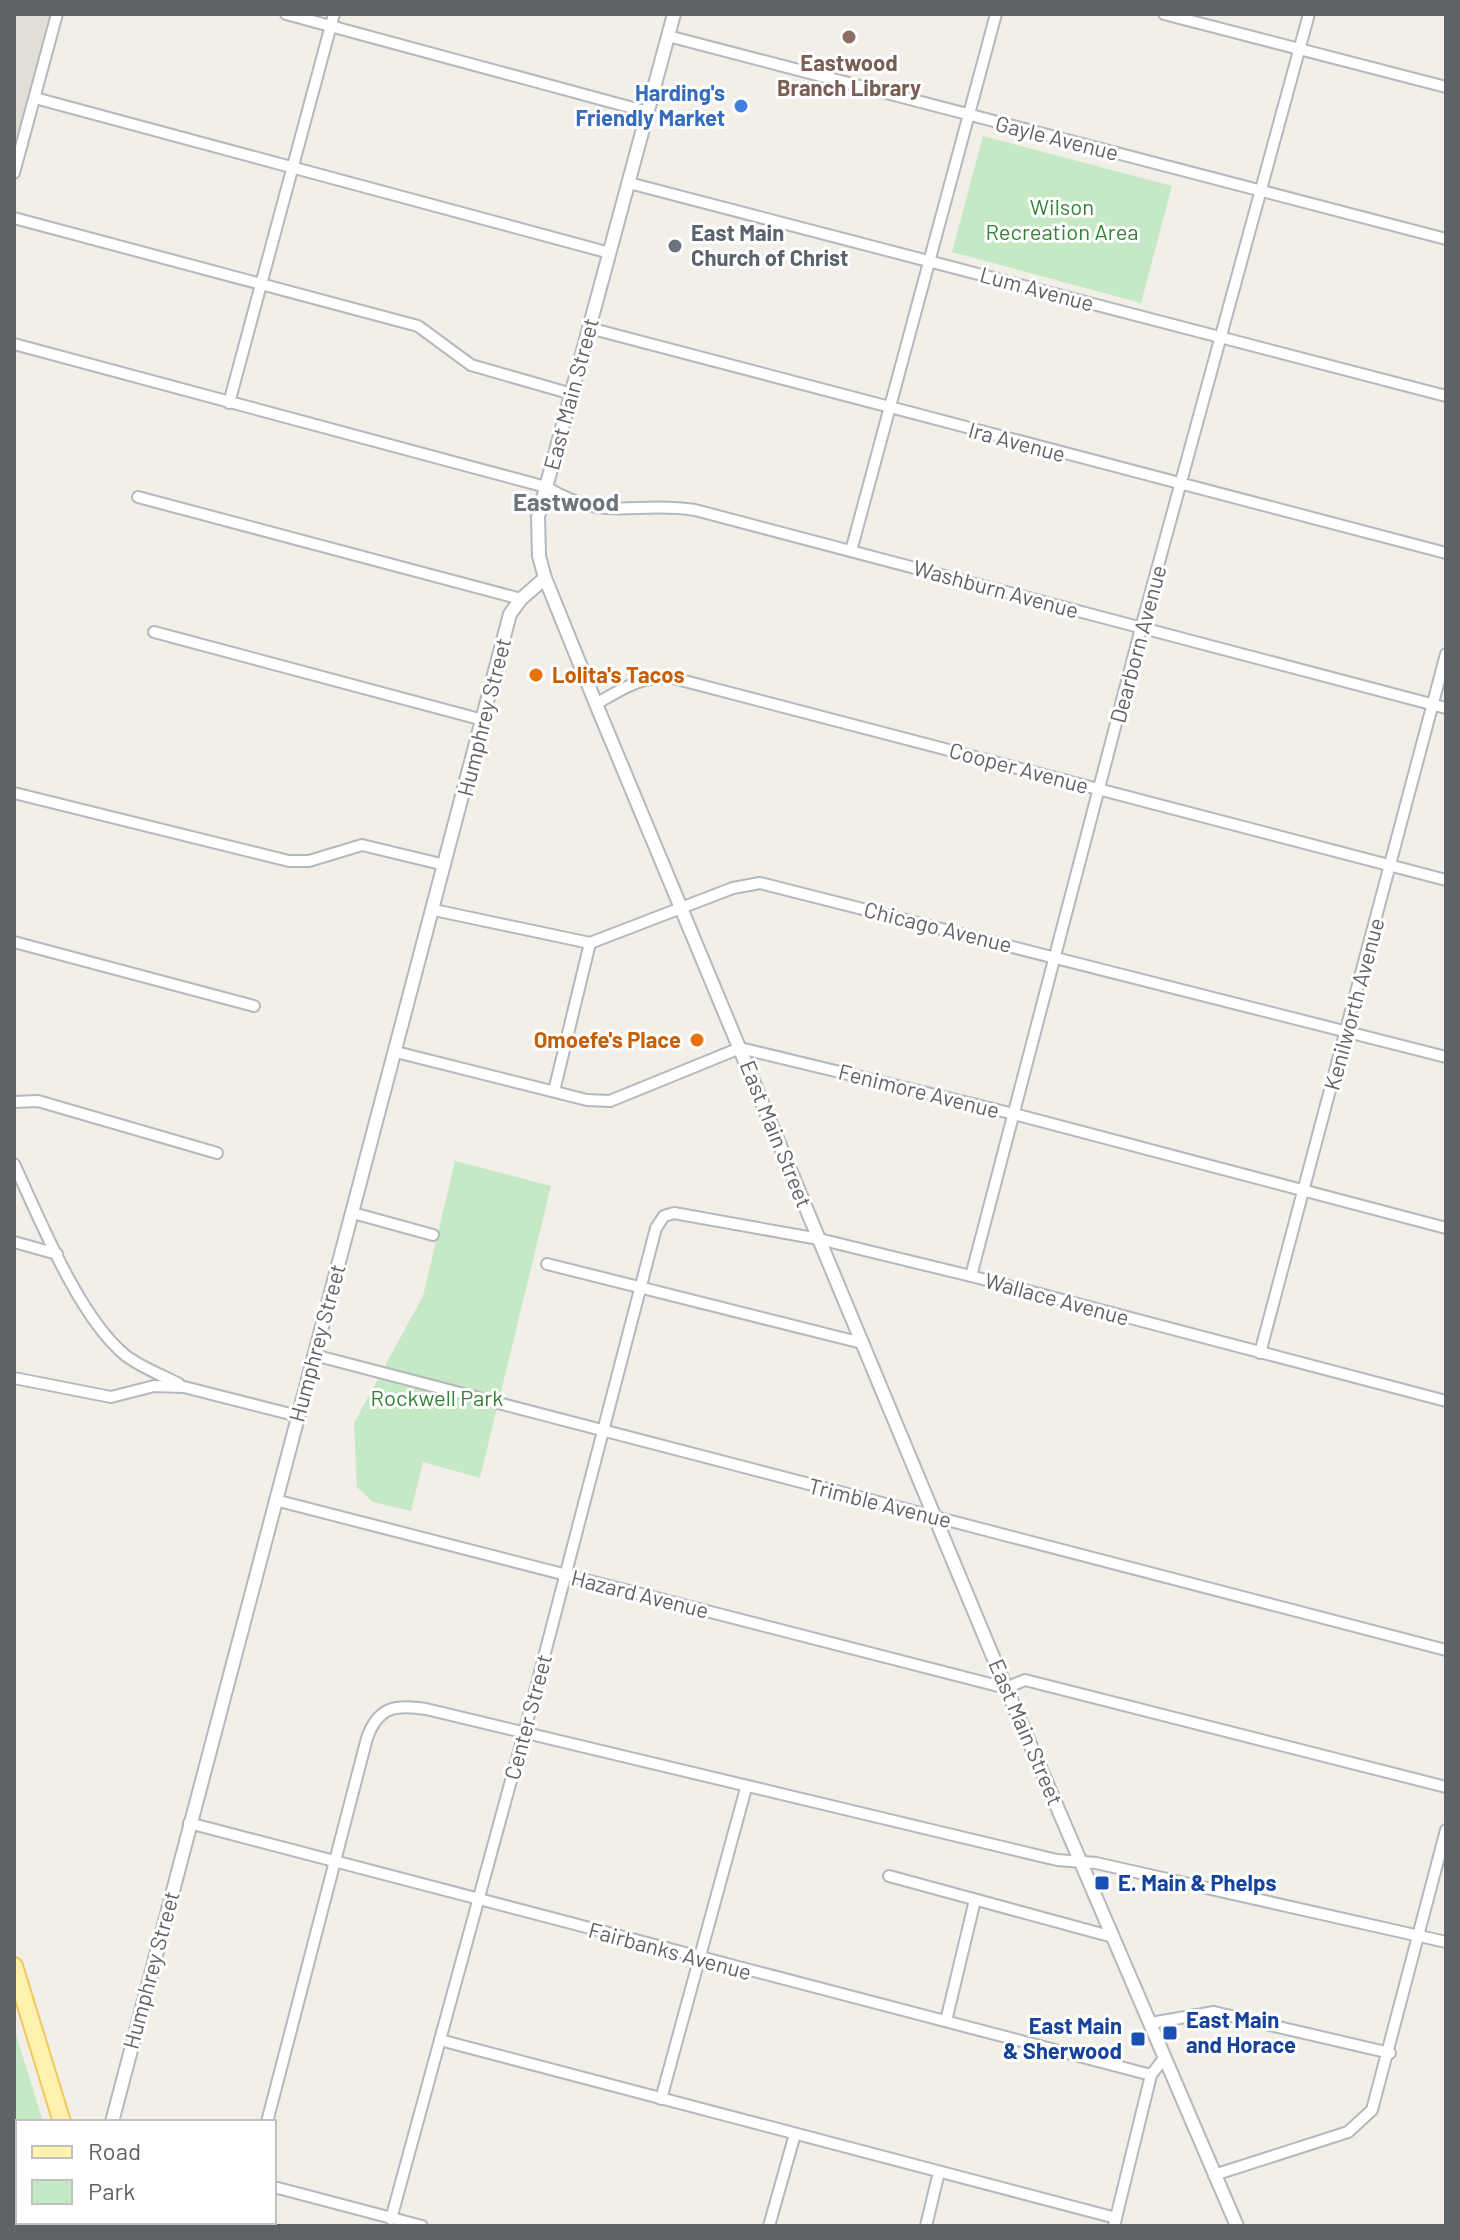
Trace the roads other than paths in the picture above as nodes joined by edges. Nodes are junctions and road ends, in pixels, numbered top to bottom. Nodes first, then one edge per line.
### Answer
1 (57, 14) edge
2 (286, 14) edge
3 (334, 14) edge
4 (674, 14) edge
5 (996, 14) edge
6 (1164, 14) edge
7 (1309, 14) edge
8 (331, 26) junction
9 (668, 36) junction
10 (1299, 48) junction
11 (1446, 87) edge
12 (35, 98) junction
13 (648, 112) junction
14 (968, 116) junction
15 (293, 168) junction
16 (14, 173) edge
17 (629, 183) junction
18 (1262, 189) junction
19 (14, 218) edge
20 (1446, 239) edge
21 (610, 253) junction
22 (931, 261) junction
23 (261, 284) junction
24 (589, 328) junction
25 (1222, 337) junction
26 (14, 344) edge
27 (572, 394) junction
28 (1446, 396) edge
29 (229, 403) junction
30 (891, 408) junction
31 (1181, 486) junction
32 (546, 487) junction
33 (138, 497) dead end
34 (851, 551) junction
35 (1446, 553) edge
36 (545, 578) junction
37 (521, 599) junction
38 (1141, 628) junction
39 (154, 632) dead end
40 (1446, 654) edge
41 (596, 704) junction
42 (1432, 705) junction
43 (1446, 708) edge
44 (483, 720) junction
45 (1101, 789) junction
46 (14, 793) edge
47 (445, 865) junction
48 (1390, 866) junction
49 (1446, 880) edge
50 (681, 907) junction
51 (434, 910) junction
52 (14, 942) edge
53 (590, 943) junction
54 (1055, 956) junction
55 (254, 1006) dead end
56 (1347, 1032) junction
57 (740, 1048) junction
58 (396, 1052) junction
59 (1446, 1057) edge
60 (554, 1091) junction
61 (14, 1102) edge
62 (1014, 1114) junction
63 (217, 1153) dead end
64 (14, 1164) edge
65 (1304, 1192) junction
66 (353, 1213) junction
67 (664, 1216) joint
68 (1446, 1228) edge
69 (433, 1235) dead end
70 (819, 1239) junction
71 (14, 1242) edge
72 (57, 1254) junction
73 (547, 1264) dead end
74 (971, 1276) junction
75 (641, 1286) junction
76 (862, 1343) junction
77 (1260, 1353) junction
78 (314, 1355) junction
79 (14, 1378) edge
80 (184, 1387) junction
81 (1446, 1401) edge
82 (298, 1416) junction
83 (603, 1432) junction
84 (275, 1500) junction
85 (935, 1517) junction
86 (565, 1575) junction
87 (1446, 1650) edge
88 (1006, 1688) junction
89 (524, 1732) junction
90 (1446, 1787) edge
91 (746, 1788) junction
92 (189, 1823) junction
93 (1446, 1830) edge
94 (335, 1861) junction
95 (1083, 1862) junction
96 (889, 1876) dead end
97 (975, 1900) junction
98 (478, 1901) junction
99 (1419, 1935) junction
100 (1113, 1937) junction
101 (1446, 1942) edge
102 (700, 1959) junction
103 (14, 1966) edge
104 (946, 2021) junction
105 (1151, 2023) junction
106 (440, 2040) junction
107 (1390, 2053) junction
108 (1165, 2057) junction
109 (1151, 2075) junction
110 (661, 2099) junction
111 (61, 2120) edge
112 (113, 2120) edge
113 (268, 2120) edge
114 (795, 2134) junction
115 (939, 2172) junction
116 (1214, 2175) junction
117 (276, 2188) edge
118 (391, 2219) junction
119 (1115, 2222) edge
120 (422, 2226) edge
121 (769, 2226) edge
122 (926, 2226) edge
123 (1237, 2226) edge

1 - 12 street
2 - 8 street
3 - 8 street
4 - 9 street, East Main Street
5 - 14 street
6 - 10 street
7 - 10 street, Dearborn Avenue
8 - 13 street
8 - 15 street
9 - 13 street, East Main Street
9 - 14 street, Gayle Avenue
10 - 11 street
10 - 18 street, Dearborn Avenue
12 - 15 street
12 - 16 street
13 - 17 street, East Main Street
14 - 18 street, Gayle Avenue
14 - 22 street
15 - 21 street
15 - 23 street
17 - 21 street, East Main Street
17 - 22 street, Lum Avenue
18 - 20 street, Gayle Avenue
18 - 25 street, Dearborn Avenue
19 - 23 street
21 - 24 street, East Main Street
22 - 25 street, Lum Avenue
22 - 30 street
23 - 27 street
23 - 29 street
24 - 27 street, East Main Street
24 - 30 street, Ira Avenue
25 - 28 street, Lum Avenue
25 - 31 street, Dearborn Avenue
26 - 29 street, Washburn Avenue
27 - 32 street, East Main Street
29 - 32 street, Washburn Avenue
30 - 31 street, Ira Avenue
30 - 34 street
31 - 35 street, Ira Avenue
31 - 38 street, Dearborn Avenue
32 - 34 street, Washburn Avenue
32 - 36 street, East Main Street
33 - 37 street
34 - 38 street, Washburn Avenue
36 - 37 street, Humphrey Street
36 - 41 street, East Main Street
37 - 44 street, Humphrey Street
38 - 42 street, Washburn Avenue
38 - 45 street, Dearborn Avenue
39 - 44 street
40 - 42 street, Kenilworth Avenue
41 - 45 street, Cooper Avenue
41 - 50 street, East Main Street
42 - 43 street, Washburn Avenue
42 - 48 street, Kenilworth Avenue
44 - 47 street, Humphrey Street
45 - 48 street, Cooper Avenue
45 - 54 street, Dearborn Avenue
46 - 47 street
47 - 51 street, Humphrey Street
48 - 49 street, Cooper Avenue
48 - 56 street, Kenilworth Avenue
50 - 53 street, Chicago Avenue
50 - 54 street, Chicago Avenue
50 - 57 street, East Main Street
51 - 53 street
51 - 58 street, Humphrey Street
52 - 55 street
53 - 60 street
54 - 56 street, Chicago Avenue
54 - 62 street, Dearborn Avenue
56 - 59 street, Chicago Avenue
56 - 65 street, Kenilworth Avenue
57 - 60 street
57 - 62 street, Fenimore Avenue
57 - 70 street, East Main Street
58 - 60 street
58 - 66 street, Humphrey Street
61 - 63 street
62 - 65 street, Fenimore Avenue
62 - 74 street, Dearborn Avenue
64 - 72 street
65 - 68 street, Fenimore Avenue
65 - 77 street, Kenilworth Avenue
66 - 69 street
66 - 78 street, Humphrey Street
67 - 70 street, Wallace Avenue
67 - 75 street, Center Street
70 - 74 street, Wallace Avenue
70 - 76 street, East Main Street
71 - 72 street
72 - 80 street
73 - 75 street
74 - 77 street, Wallace Avenue
75 - 76 street
75 - 83 street, Center Street
76 - 85 street, East Main Street
77 - 81 street, Wallace Avenue
78 - 82 street, Humphrey Street
78 - 83 street, Trimble Avenue
79 - 80 street
80 - 82 street
82 - 84 street, Humphrey Street
83 - 85 street, Trimble Avenue
83 - 86 street, Center Street
84 - 86 street, Hazard Avenue
84 - 92 street, Humphrey Street
85 - 87 street, Trimble Avenue
85 - 88 street, East Main Street
86 - 88 street, Hazard Avenue
86 - 89 street, Center Street
88 - 90 street, Hazard Avenue
88 - 95 street, East Main Street
89 - 91 street
89 - 94 street
89 - 98 street, Center Street
91 - 95 street
91 - 102 street
92 - 94 street, Fairbanks Avenue
92 - 112 street, Humphrey Street
93 - 99 street
94 - 98 street, Fairbanks Avenue
94 - 113 street
95 - 99 street
95 - 100 street, East Main Street
96 - 97 street
97 - 100 street
97 - 104 street
98 - 102 street, Fairbanks Avenue
98 - 106 street, Center Street
99 - 101 street
99 - 107 street
100 - 105 street, East Main Street
102 - 104 street, Fairbanks Avenue
102 - 110 street
103 - 111 main road
104 - 109 street, Fairbanks Avenue
105 - 107 street
105 - 108 street, East Main Street
106 - 110 street
106 - 118 street, Center Street
107 - 116 street
108 - 109 street
108 - 116 street, East Main Street
109 - 119 street
110 - 114 street
114 - 115 street
114 - 121 street
115 - 119 street
115 - 122 street
116 - 123 street, East Main Street
117 - 118 street
118 - 120 street

